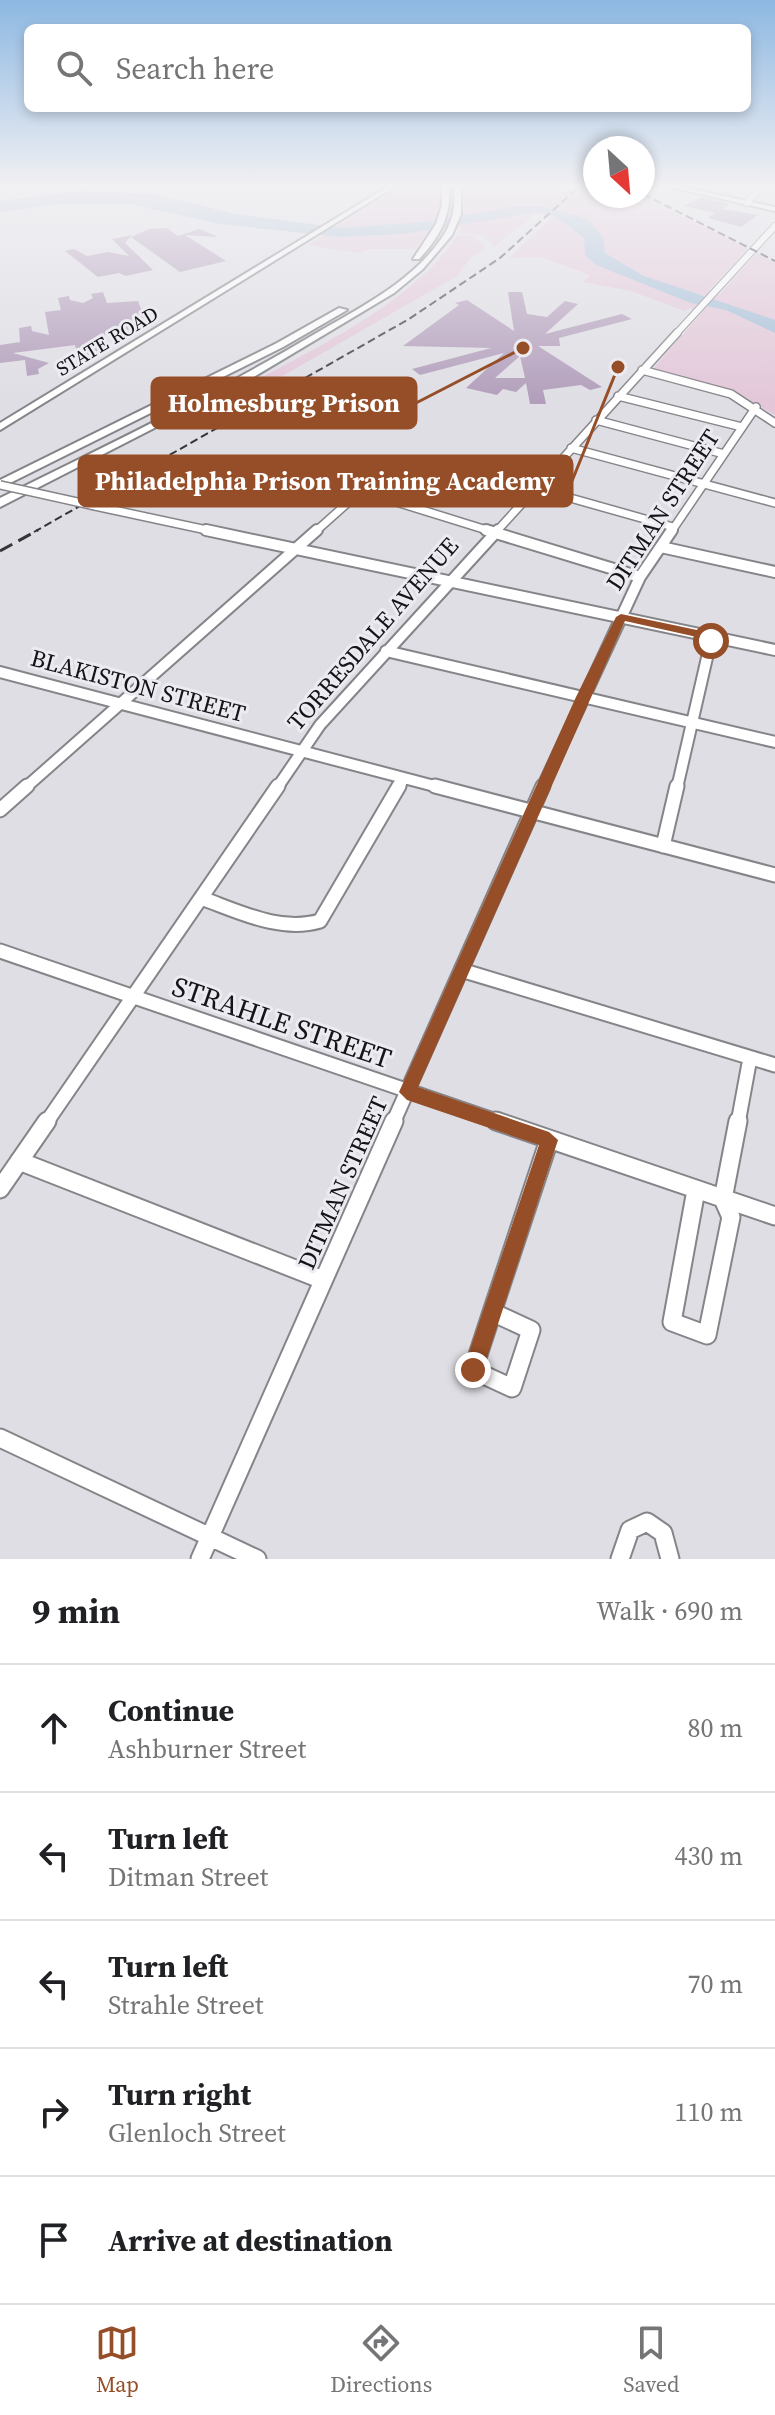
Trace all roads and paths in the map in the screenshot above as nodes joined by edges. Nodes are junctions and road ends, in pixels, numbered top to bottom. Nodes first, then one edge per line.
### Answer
1 (277, 257) edge
2 (413, 257) edge
3 (430, 257) edge
4 (747, 257) edge
5 (642, 370) junction
6 (618, 396) junction
7 (756, 407) junction
8 (596, 420) junction
9 (775, 423) edge
10 (0, 427) edge
11 (742, 427) junction
12 (571, 448) junction
13 (724, 454) junction
14 (703, 483) junction
15 (0, 485) edge
16 (535, 488) junction
17 (0, 503) edge
18 (775, 503) edge
19 (673, 527) junction
20 (494, 532) junction
21 (661, 547) junction
22 (296, 548) junction
23 (775, 572) edge
24 (640, 577) junction
25 (450, 581) junction
26 (621, 617) junction
27 (712, 636) junction
28 (775, 650) edge
29 (386, 651) junction
30 (0, 672) edge
31 (582, 697) junction
32 (120, 704) junction
33 (692, 723) junction
34 (775, 742) edge
35 (302, 752) junction
36 (404, 778) junction
37 (0, 810) edge
38 (533, 812) junction
39 (663, 846) junction
40 (775, 875) edge
41 (201, 898) junction
42 (0, 951) edge
43 (461, 970) junction
44 (133, 997) junction
45 (750, 1058) junction
46 (775, 1065) edge
47 (407, 1092) junction
48 (549, 1140) junction
49 (19, 1161) junction
50 (0, 1189) edge
51 (696, 1190) junction
52 (723, 1199) junction
53 (775, 1216) edge
54 (323, 1280) junction
55 (492, 1312) junction
56 (0, 1438) edge
57 (209, 1537) junction
58 (200, 1559) edge
59 (257, 1559) edge
60 (620, 1559) edge
61 (670, 1559) edge

1 - 10 main road, STATE ROAD
2 - 15 highway
3 - 17 highway
4 - 5 street, TORRESDALE AVENUE
5 - 6 street, TORRESDALE AVENUE
5 - 7 street
6 - 8 street, TORRESDALE AVENUE
6 - 11 street
7 - 9 street
7 - 11 street, DITMAN STREET
8 - 12 street, TORRESDALE AVENUE
8 - 13 street
11 - 13 street, DITMAN STREET
12 - 14 street
12 - 16 street, TORRESDALE AVENUE
13 - 14 street, DITMAN STREET
14 - 18 street
14 - 19 street, DITMAN STREET
15 - 22 street, bridge
16 - 19 street
16 - 20 street, TORRESDALE AVENUE
19 - 21 street, DITMAN STREET
20 - 22 street
20 - 24 street
20 - 25 street, TORRESDALE AVENUE
21 - 23 street
21 - 24 street, DITMAN STREET
22 - 25 street
22 - 32 street
24 - 26 street, DITMAN STREET
25 - 26 street
25 - 29 street, TORRESDALE AVENUE
26 - 27 street
26 - 31 street, DITMAN STREET
27 - 28 street
27 - 33 street
29 - 31 street
29 - 35 street, TORRESDALE AVENUE
30 - 32 street, BLAKISTON STREET
31 - 33 street
31 - 38 street, DITMAN STREET
32 - 35 street, BLAKISTON STREET
32 - 37 street
33 - 34 street
33 - 39 street
35 - 36 street, BLAKISTON STREET
35 - 41 street, TORRESDALE AVENUE
36 - 38 street, BLAKISTON STREET
36 - 41 street
38 - 39 street, BLAKISTON STREET
38 - 43 street, DITMAN STREET
39 - 40 street, BLAKISTON STREET
41 - 44 street, TORRESDALE AVENUE
42 - 44 street, STRAHLE STREET
43 - 45 street
43 - 47 street, DITMAN STREET
44 - 47 street, STRAHLE STREET
44 - 49 street, TORRESDALE AVENUE
45 - 46 street
45 - 52 street
47 - 48 street, STRAHLE STREET
47 - 54 street, DITMAN STREET
48 - 51 street, STRAHLE STREET
48 - 55 street
49 - 50 street, TORRESDALE AVENUE
49 - 54 street
51 - 52 street, STRAHLE STREET
51 - 52 street
52 - 53 street, STRAHLE STREET
54 - 57 street, DITMAN STREET
55 - 55 street
56 - 57 street
57 - 58 street, DITMAN STREET
57 - 59 street
60 - 61 street

